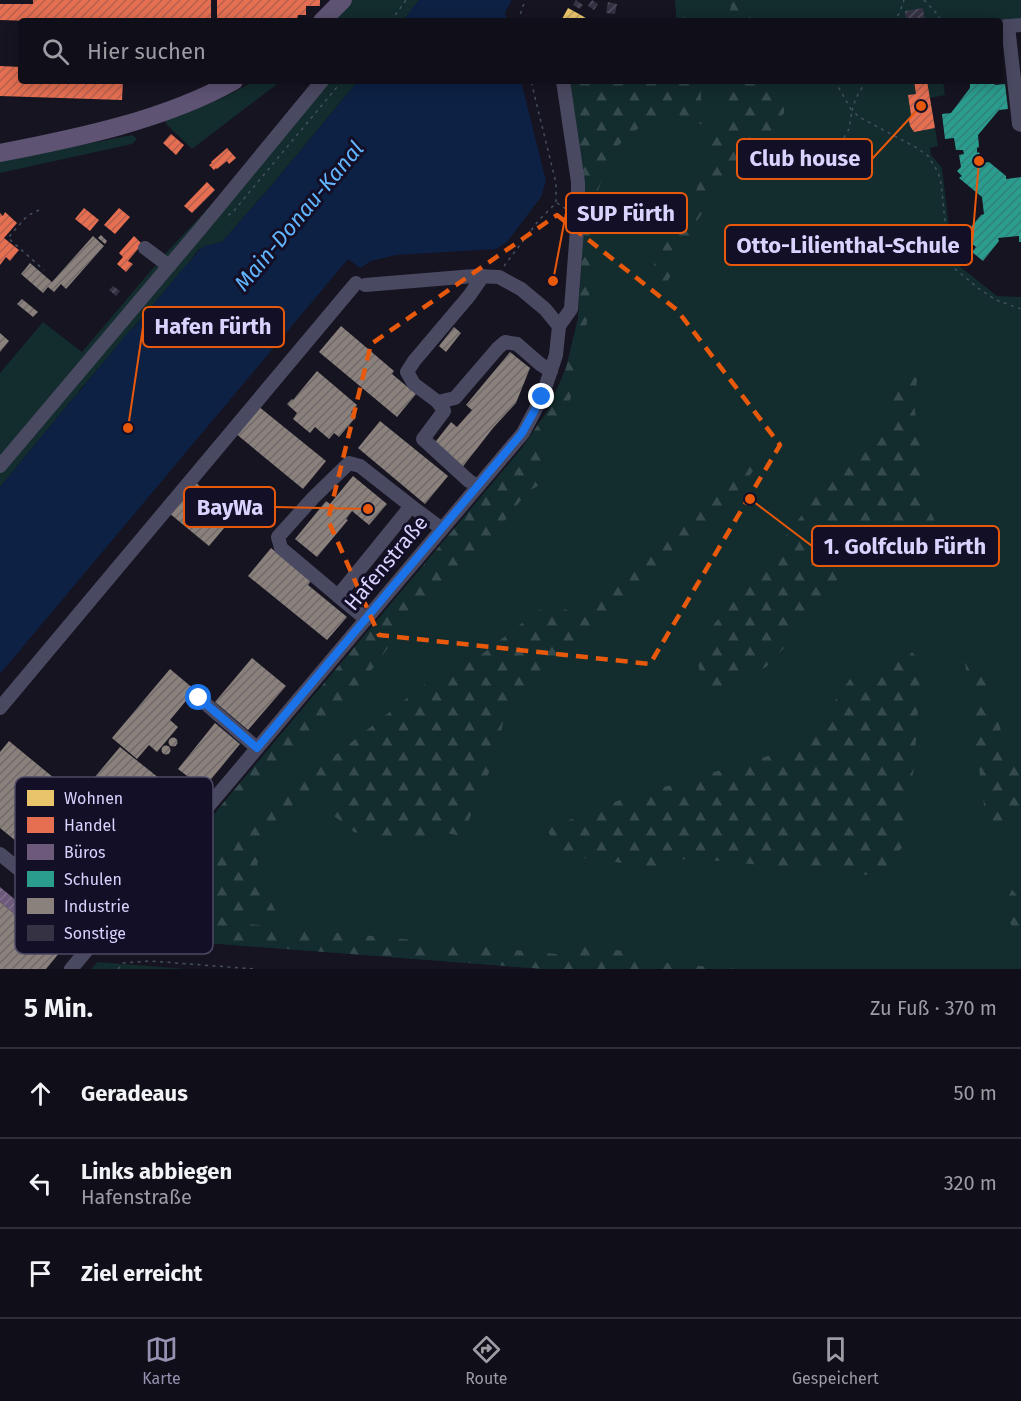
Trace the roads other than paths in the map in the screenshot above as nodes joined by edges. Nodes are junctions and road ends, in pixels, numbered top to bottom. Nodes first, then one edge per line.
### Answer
1 (343, 0) edge
2 (325, 18) edge
3 (1010, 26) edge
4 (228, 84) edge
5 (320, 84) edge
6 (563, 84) edge
7 (1021, 125) edge
8 (0, 153) edge
9 (145, 248) dead end
10 (169, 267) junction
11 (483, 276) junction
12 (559, 326) junction
13 (551, 371) junction
14 (438, 402) junction
15 (0, 466) edge
16 (478, 486) junction
17 (411, 506) junction
18 (442, 529) junction
19 (338, 596) junction
20 (366, 619) junction
21 (199, 698) dead end
22 (0, 708) edge
23 (257, 748) junction
24 (213, 800) edge
25 (0, 854) edge
26 (15, 866) edge
27 (83, 954) edge
28 (71, 969) edge

1 - 2 main road
3 - 7 street
4 - 8 main road
5 - 10 street
6 - 12 street, Hafenstraße
9 - 10 street
10 - 15 street
11 - 12 street
11 - 14 street
11 - 22 street
12 - 13 street, Hafenstraße
13 - 14 street
13 - 16 street, Hafenstraße
14 - 16 street
16 - 18 street, Hafenstraße
17 - 18 street
17 - 19 street
17 - 19 street
18 - 20 street, Hafenstraße
19 - 20 street
20 - 23 street, Hafenstraße
21 - 23 street
23 - 24 street, Hafenstraße
25 - 26 street
27 - 28 street, Hafenstraße

